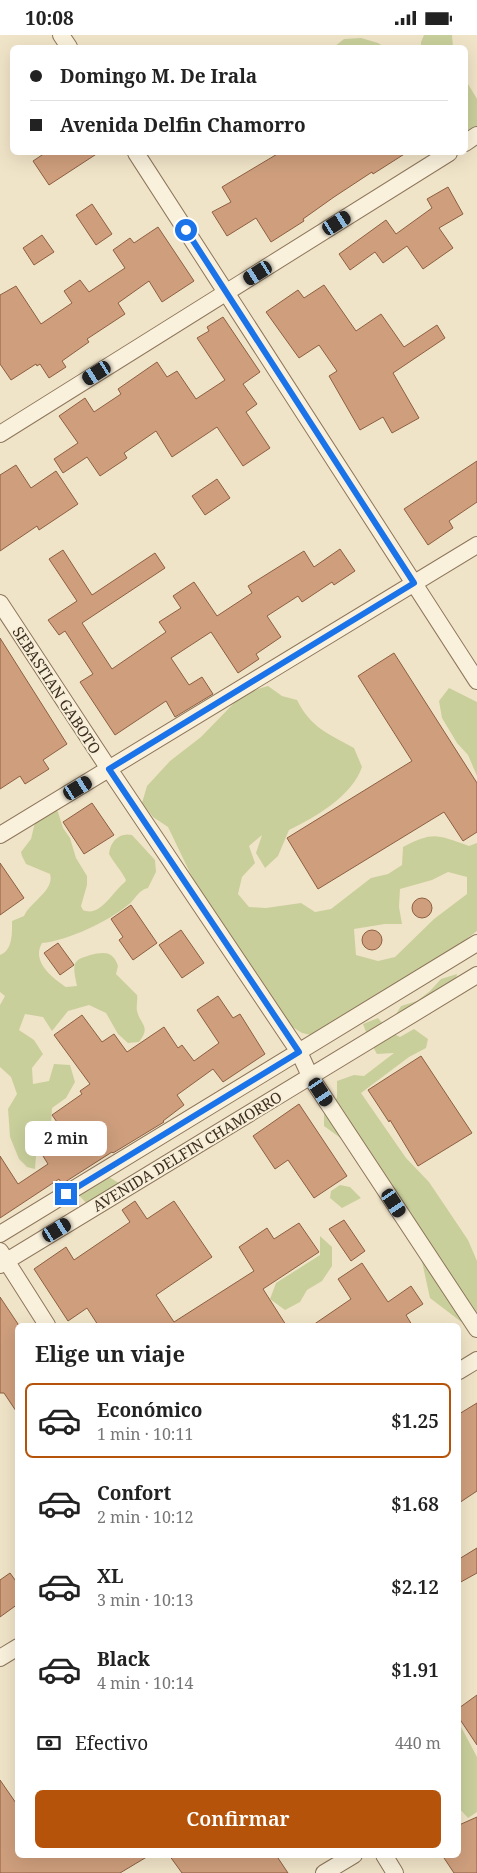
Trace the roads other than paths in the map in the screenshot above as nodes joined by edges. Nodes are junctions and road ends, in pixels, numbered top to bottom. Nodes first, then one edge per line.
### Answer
1 (137, 155) edge
2 (446, 155) edge
3 (226, 293) junction
4 (0, 434) edge
5 (477, 545) edge
6 (414, 583) junction
7 (0, 603) edge
8 (477, 681) edge
9 (109, 769) junction
10 (0, 835) edge
11 (477, 943) edge
12 (477, 975) edge
13 (299, 1052) junction
14 (310, 1076) junction
15 (0, 1234) edge
16 (2, 1259) edge
17 (45, 1323) edge
18 (477, 1329) edge
19 (477, 1359) edge
20 (461, 1370) edge
21 (15, 1649) edge
22 (0, 1658) edge
23 (349, 1858) edge
24 (386, 1858) edge
25 (324, 1873) edge
26 (395, 1873) edge

1 - 3 street
2 - 3 street
3 - 4 street
3 - 6 street
5 - 6 street
6 - 8 street
6 - 9 street
7 - 9 street, SEBASTIAN GABOTO
9 - 10 street
9 - 13 street, SEBASTIAN GABOTO
11 - 13 street, AVENIDA DELFIN CHAMORRO
12 - 14 street, AVENIDA DELFIN CHAMORRO
13 - 14 street, SEBASTIAN GABOTO
13 - 15 street, AVENIDA DELFIN CHAMORRO
14 - 16 street, AVENIDA DELFIN CHAMORRO
14 - 18 street, SEBASTIAN GABOTO
16 - 17 street
19 - 20 street
21 - 22 street
23 - 25 street
24 - 26 street

